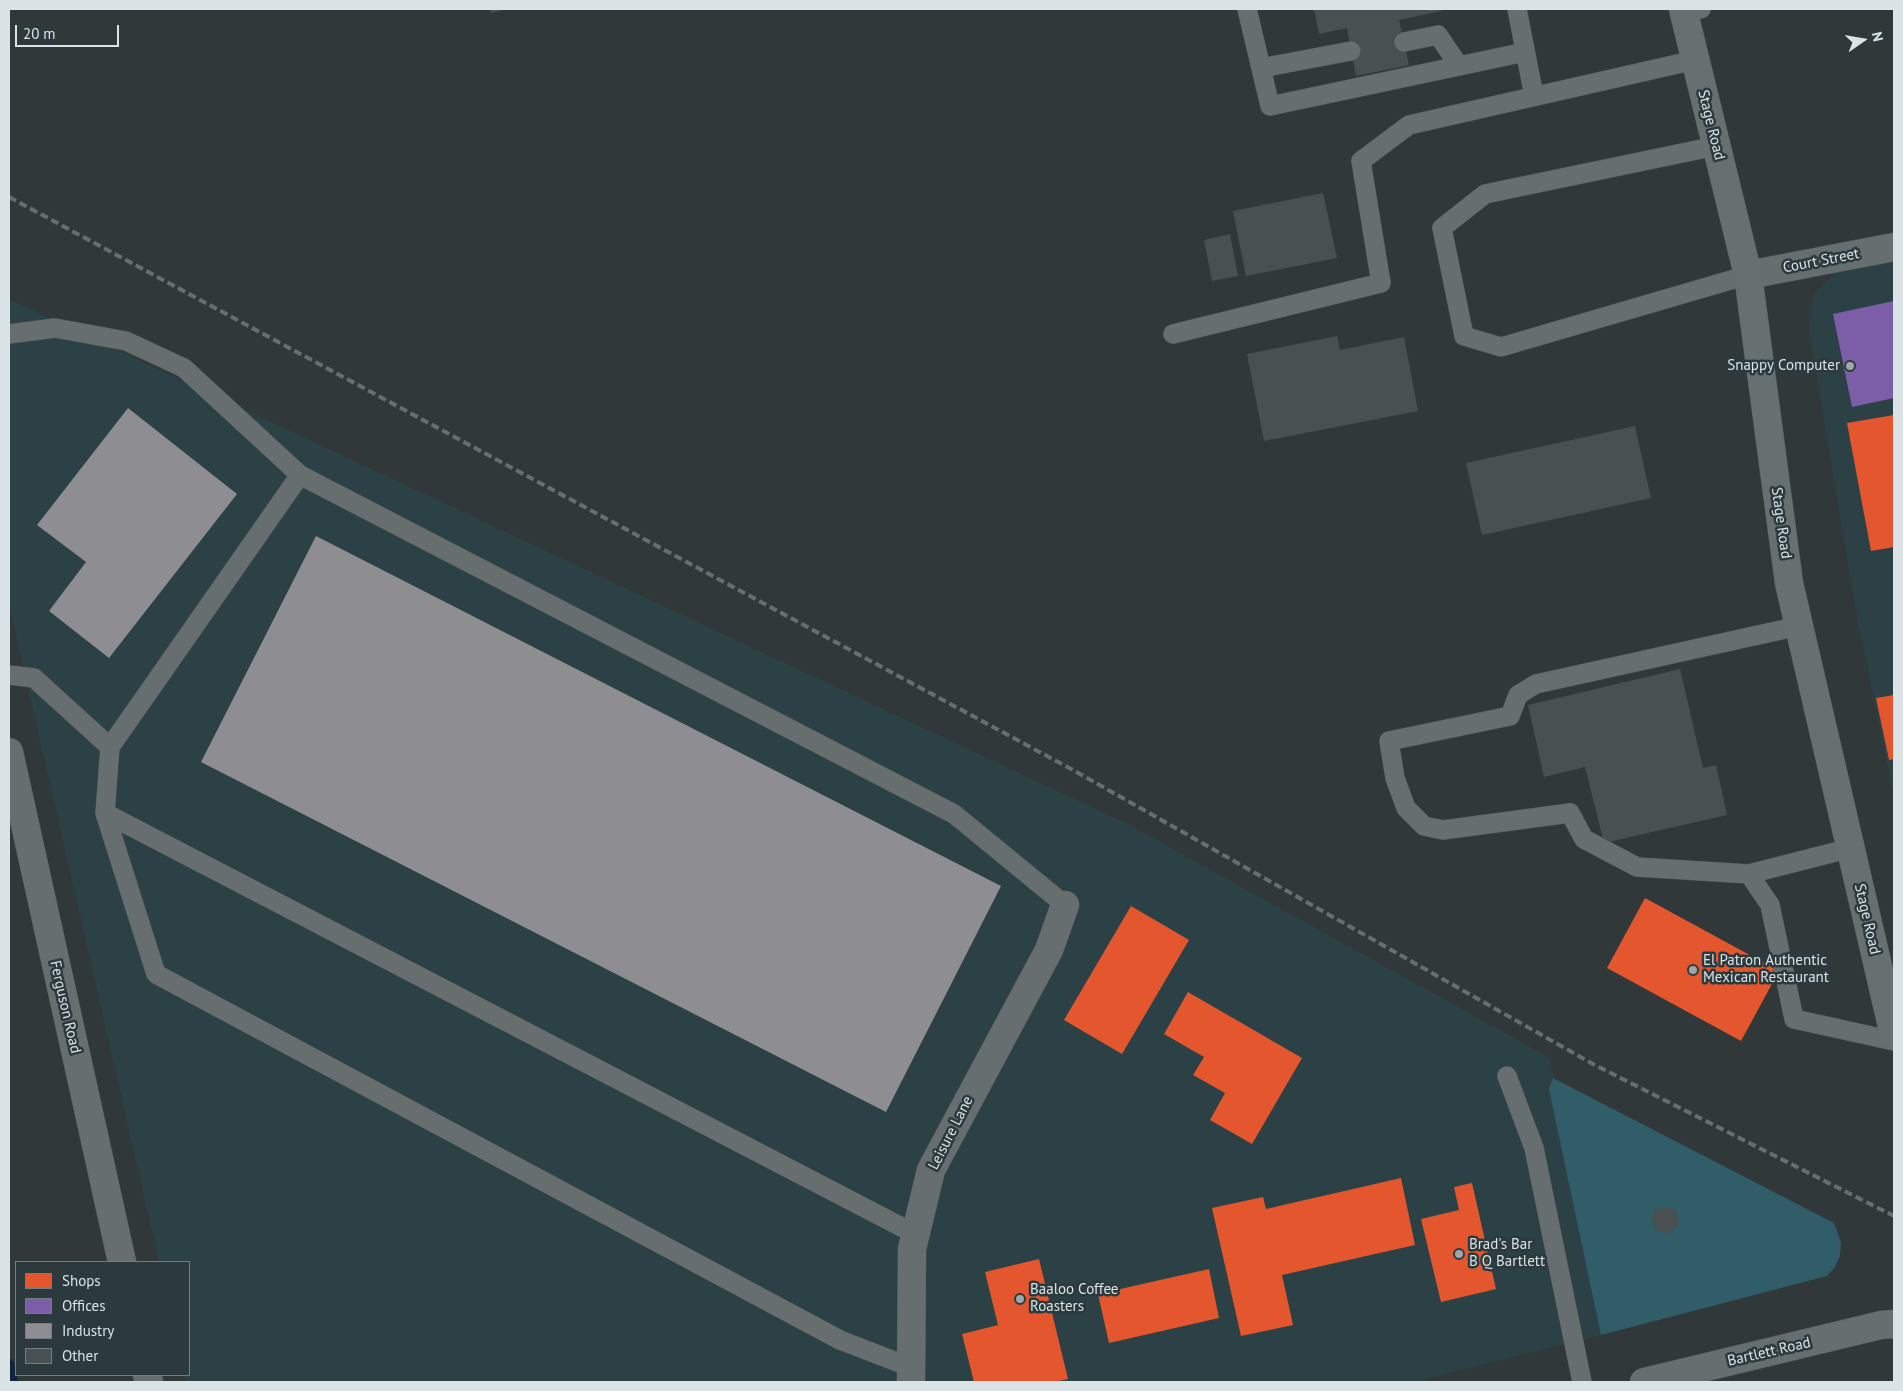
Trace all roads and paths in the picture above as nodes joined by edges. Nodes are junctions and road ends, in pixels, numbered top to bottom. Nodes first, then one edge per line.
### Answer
1 (1247, 9) edge
2 (1517, 9) edge
3 (1689, 10) edge
4 (1404, 42) dead end
5 (1351, 51) dead end
6 (1525, 52) junction
7 (1695, 60) junction
8 (1458, 66) junction
9 (1261, 68) junction
10 (1534, 96) junction
11 (1716, 146) junction
12 (1894, 247) edge
13 (1748, 275) junction
14 (9, 334) edge
15 (1173, 334) dead end
16 (300, 475) junction
17 (1799, 626) junction
18 (9, 676) edge
19 (110, 747) junction
20 (9, 752) edge
21 (105, 812) junction
22 (1850, 848) junction
23 (1748, 874) junction
24 (1065, 905) joint
25 (1894, 1035) edge
26 (1894, 1041) edge
27 (1506, 1076) dead end
28 (915, 1234) junction
29 (122, 1261) edge
30 (1894, 1324) edge
31 (910, 1374) edge
32 (1582, 1382) edge
33 (1644, 1382) edge

1 - 9 lane
2 - 6 lane
3 - 7 main road, Stage Road
4 - 8 lane
5 - 9 lane
6 - 8 lane
6 - 10 lane
7 - 10 lane
7 - 11 main road, Stage Road
8 - 9 lane
10 - 15 lane
11 - 13 main road, Stage Road
11 - 13 lane
12 - 13 street, Court Street
13 - 17 main road, Stage Road
14 - 16 lane
16 - 19 lane
16 - 24 lane
17 - 22 main road, Stage Road
17 - 23 lane
18 - 19 lane
19 - 21 lane
20 - 29 street, Ferguson Road
21 - 28 lane
21 - 31 lane
22 - 23 lane
22 - 25 main road, Stage Road
23 - 26 lane
24 - 28 street, Leisure Lane
27 - 32 lane
28 - 31 street, Leisure Lane
30 - 33 street, Bartlett Road

